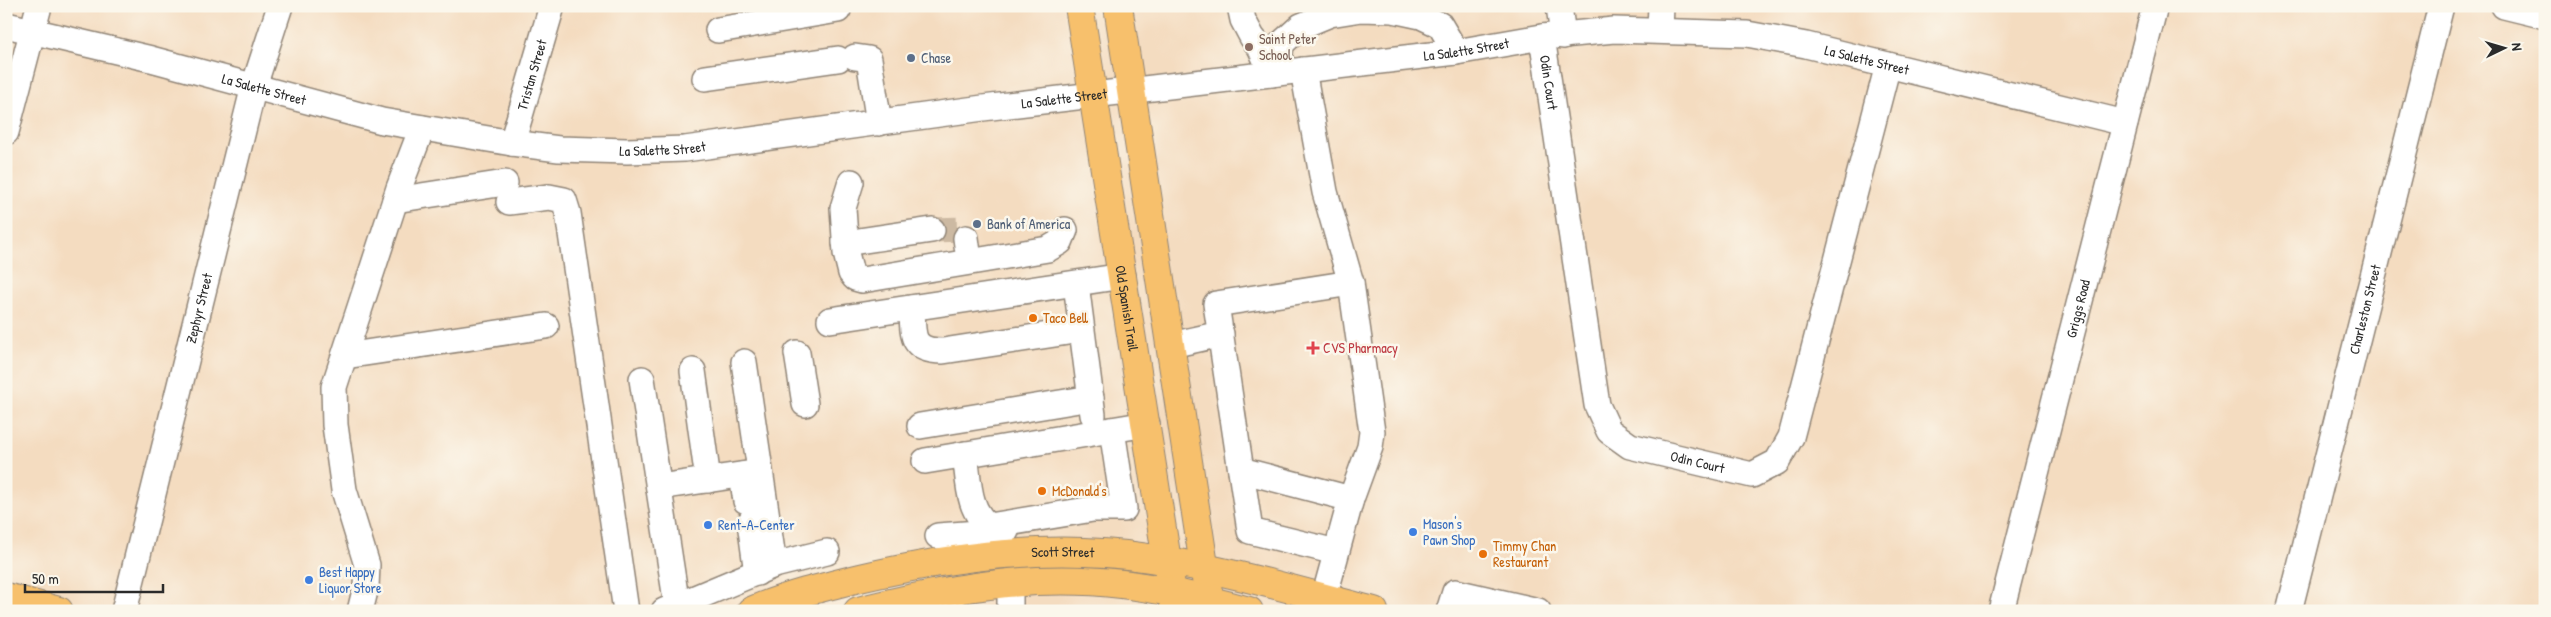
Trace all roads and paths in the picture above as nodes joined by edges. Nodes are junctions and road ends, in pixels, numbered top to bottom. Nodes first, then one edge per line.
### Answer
1 (39, 6) edge
2 (280, 6) edge
3 (552, 6) edge
4 (838, 6) edge
5 (1079, 6) edge
6 (1118, 6) edge
7 (1240, 6) edge
8 (1559, 6) edge
9 (2154, 6) edge
10 (2441, 6) edge
11 (2504, 6) edge
12 (2545, 16) edge
13 (1660, 18) edge
14 (6, 25) edge
15 (718, 30) dead end
16 (32, 32) junction
17 (1553, 36) junction
18 (1456, 52) junction
19 (1888, 65) junction
20 (1303, 70) junction
21 (1275, 74) junction
22 (705, 78) dead end
23 (254, 86) junction
24 (1132, 91) junction
25 (1094, 96) junction
26 (879, 123) junction
27 (2125, 123) junction
28 (422, 128) junction
29 (6, 132) edge
30 (512, 143) junction
31 (851, 182) dead end
32 (395, 200) junction
33 (932, 230) tunnel mouth
34 (1065, 230) dead end
35 (845, 243) junction
36 (1123, 276) junction
37 (1351, 283) junction
38 (1076, 284) junction
39 (912, 308) junction
40 (830, 320) dead end
41 (546, 326) dead end
42 (1081, 330) junction
43 (1221, 334) junction
44 (1171, 345) junction
45 (797, 353) dead end
46 (1136, 354) junction
47 (345, 356) junction
48 (744, 362) dead end
49 (693, 371) dead end
50 (642, 379) dead end
51 (1091, 398) junction
52 (805, 404) dead end
53 (1146, 424) junction
54 (920, 426) dead end
55 (1104, 431) junction
56 (965, 454) junction
57 (925, 461) dead end
58 (1241, 470) junction
59 (751, 473) junction
60 (708, 480) junction
61 (659, 487) junction
62 (1351, 499) junction
63 (1159, 502) junction
64 (1124, 509) junction
65 (938, 536) dead end
66 (828, 552) dead end
67 (1336, 552) junction
68 (1168, 562) junction
69 (765, 569) junction
70 (1206, 569) junction
71 (1010, 583) junction
72 (835, 584) junction
73 (6, 597) edge
74 (1324, 598) junction
75 (951, 600) edge
76 (1174, 602) edge
77 (704, 604) edge
78 (1210, 606) edge
79 (670, 608) edge
80 (59, 611) edge
81 (124, 611) edge
82 (360, 611) edge
83 (626, 611) edge
84 (751, 611) edge
85 (851, 611) edge
86 (858, 611) edge
87 (1010, 611) edge
88 (1249, 611) edge
89 (1374, 611) edge
90 (1449, 611) edge
91 (1538, 611) edge
92 (2001, 611) edge
93 (2289, 611) edge

1 - 16 street
2 - 23 street, Zephyr Street
3 - 30 street, Tristan Street
4 - 15 street
5 - 25 main road, Old Spanish Trail
6 - 24 main road
7 - 21 street
8 - 17 street, Odin Court
9 - 27 street, Griggs Road
10 - 93 street, Charleston Street
11 - 12 street
13 - 17 street, La Salette Street
13 - 19 street, La Salette Street
14 - 16 street, La Salette Street
16 - 23 street, La Salette Street
16 - 29 street
17 - 18 street, La Salette Street
17 - 19 street, Odin Court
18 - 20 street, La Salette Street
18 - 21 street
19 - 27 street, La Salette Street
20 - 21 street, La Salette Street
20 - 37 street
21 - 24 street, La Salette Street
22 - 26 street
23 - 28 street, La Salette Street
23 - 81 street, Zephyr Street
24 - 25 street, La Salette Street
24 - 44 main road
25 - 26 street, La Salette Street
25 - 36 main road, Old Spanish Trail
26 - 30 street, La Salette Street
27 - 92 street, Griggs Road
28 - 30 street, La Salette Street
28 - 32 street
31 - 35 street
32 - 47 street
32 - 83 street
33 - 35 street
34 - 35 street
36 - 38 street
36 - 46 main road, Old Spanish Trail
37 - 43 street
37 - 62 street
38 - 39 street
38 - 42 street
39 - 40 street
39 - 42 street
41 - 47 street
42 - 51 street
43 - 44 street
43 - 58 street
44 - 46 main road
44 - 70 main road
45 - 52 street
46 - 53 main road, Old Spanish Trail
47 - 82 street
48 - 59 street
49 - 60 street
50 - 61 street
51 - 54 street
51 - 55 street
53 - 55 street
53 - 63 main road, Old Spanish Trail
55 - 56 street
55 - 64 street
56 - 57 street
56 - 64 street
58 - 62 street
58 - 67 street
59 - 60 street
59 - 69 street
59 - 69 street
60 - 61 street
61 - 79 street
62 - 67 street
63 - 64 street
63 - 68 main road, Old Spanish Trail
64 - 65 street
66 - 69 street
67 - 74 street
68 - 70 main road, Scott Street
68 - 72 main road, Scott Street
68 - 76 main road, Old Spanish Trail
69 - 77 street
70 - 74 main road, Scott Street
70 - 78 main road
71 - 75 main road, Scott Street
71 - 76 main road, Scott Street
71 - 87 street
72 - 84 main road, Scott Street
72 - 85 main road
73 - 80 main road
74 - 89 main road, Scott Street
75 - 86 main road, Scott Street
76 - 78 main road, Scott Street
77 - 79 street
78 - 88 main road, Scott Street
90 - 91 street

